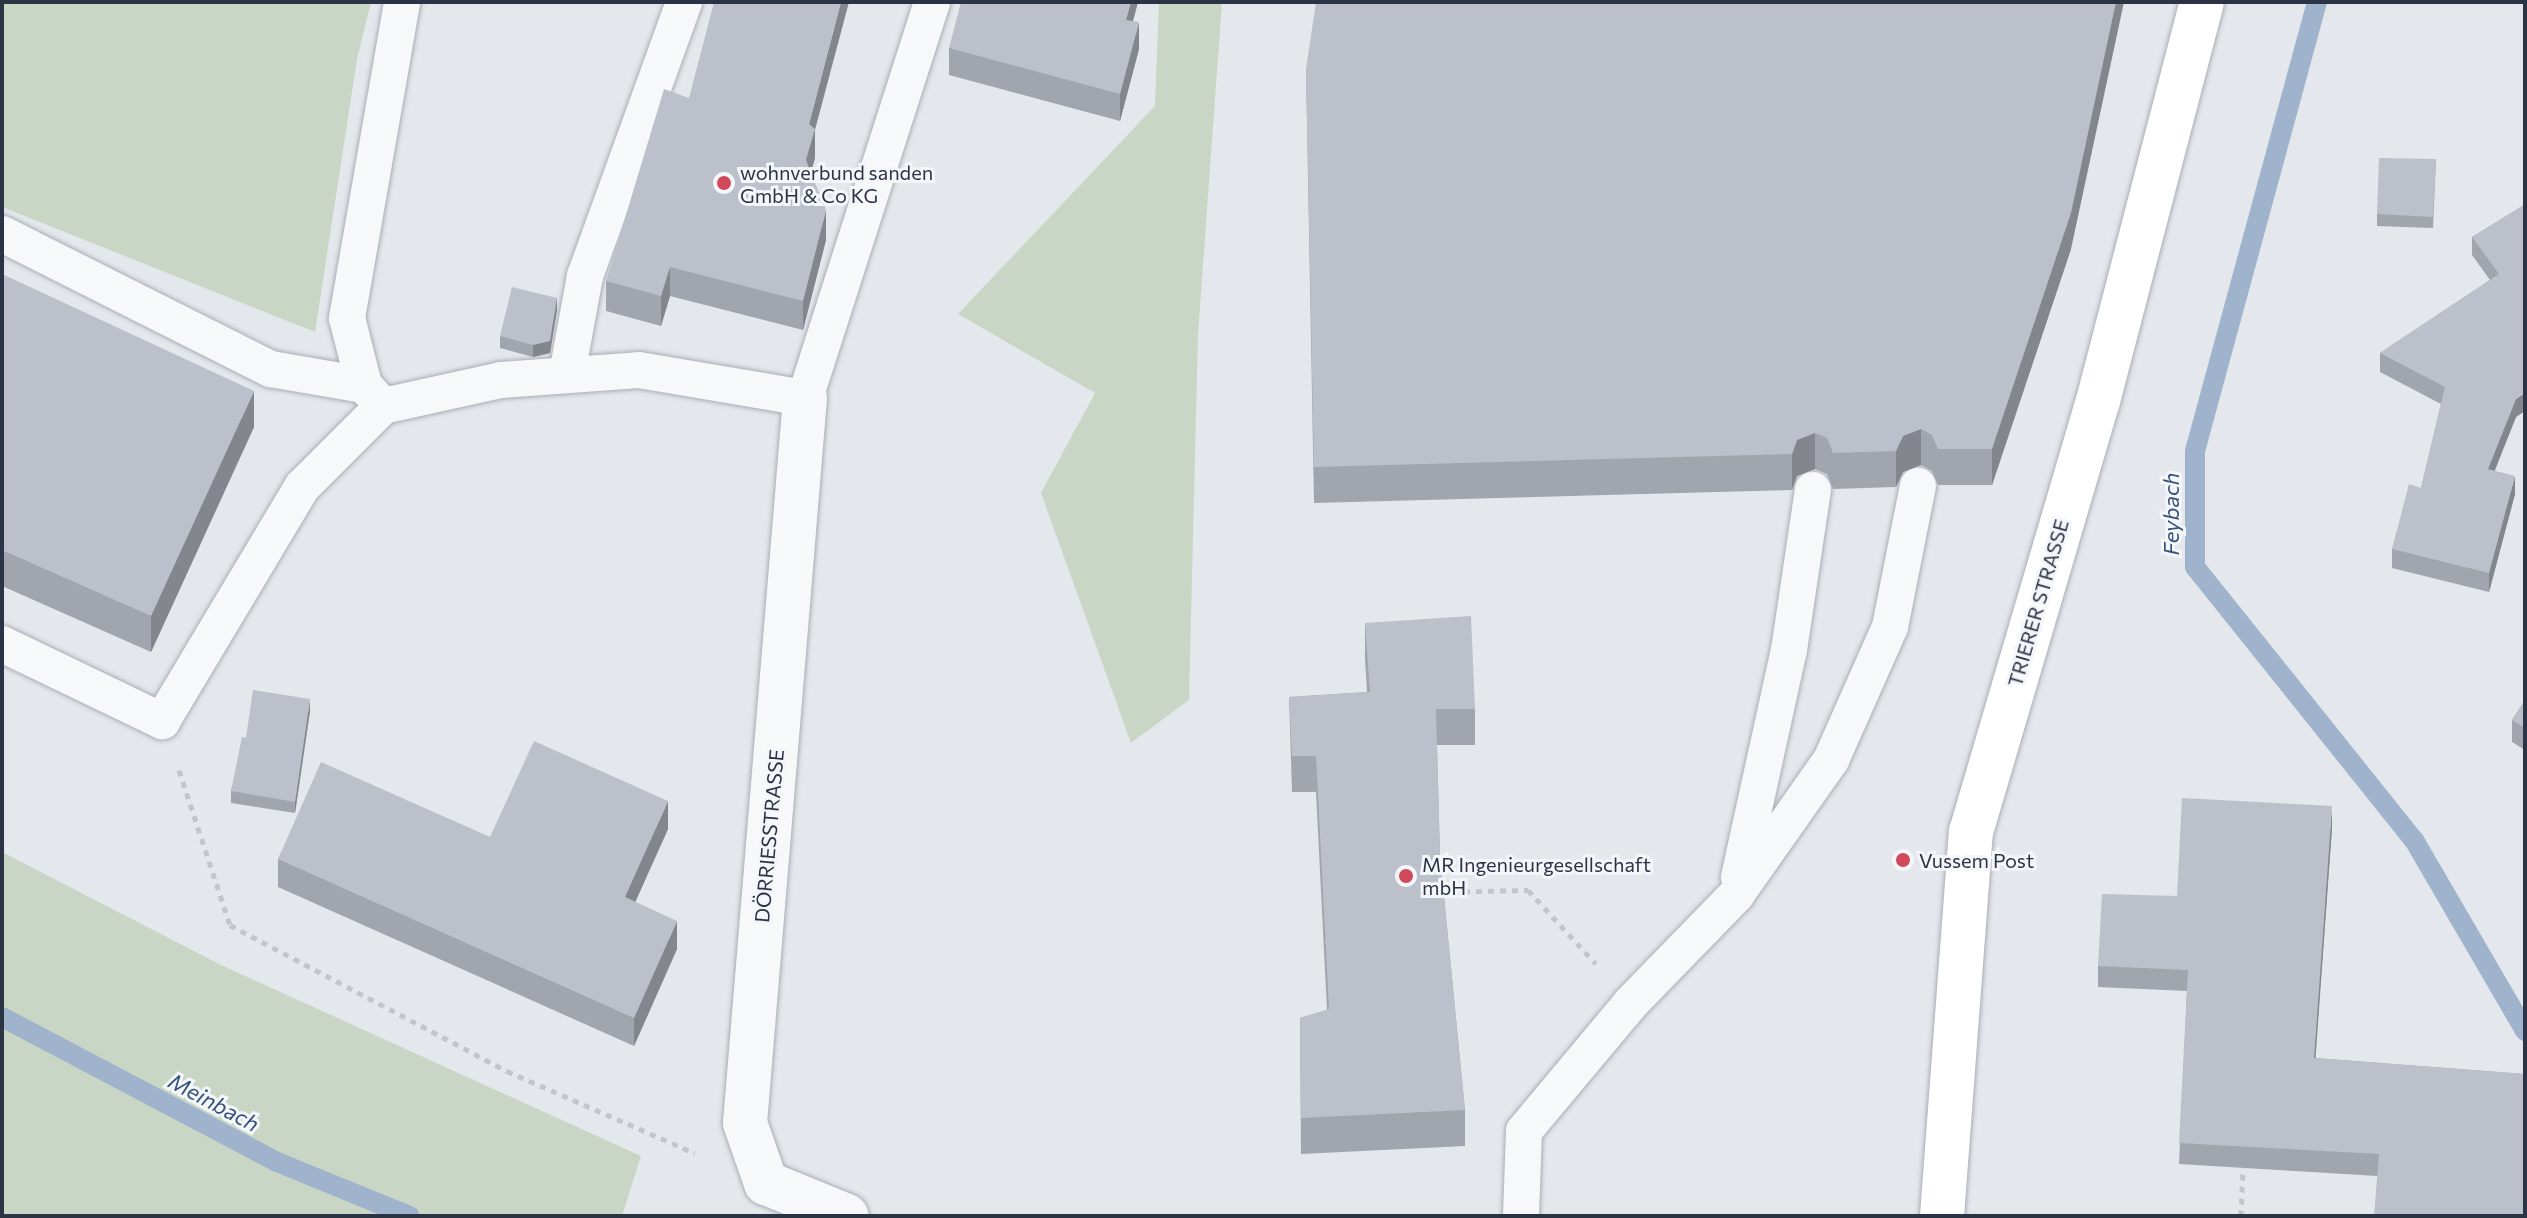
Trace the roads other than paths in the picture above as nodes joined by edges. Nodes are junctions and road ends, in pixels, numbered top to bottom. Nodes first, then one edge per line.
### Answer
1 (402, 2) edge
2 (684, 2) edge
3 (932, 2) edge
4 (2202, 2) edge
5 (2, 234) edge
6 (567, 374) junction
7 (374, 395) junction
8 (805, 398) junction
9 (1918, 486) dead end
10 (1813, 490) dead end
11 (2, 644) edge
12 (1736, 895) junction
13 (847, 1216) edge
14 (1521, 1216) edge
15 (1942, 1216) edge

1 - 7 lane
2 - 6 lane
3 - 8 lane
4 - 15 main road, TRIERER STRASSE
5 - 7 lane
6 - 7 lane
6 - 8 lane
7 - 11 lane
8 - 13 street, DÖRRIESSTRASSE
9 - 12 lane
10 - 12 lane
12 - 14 lane

